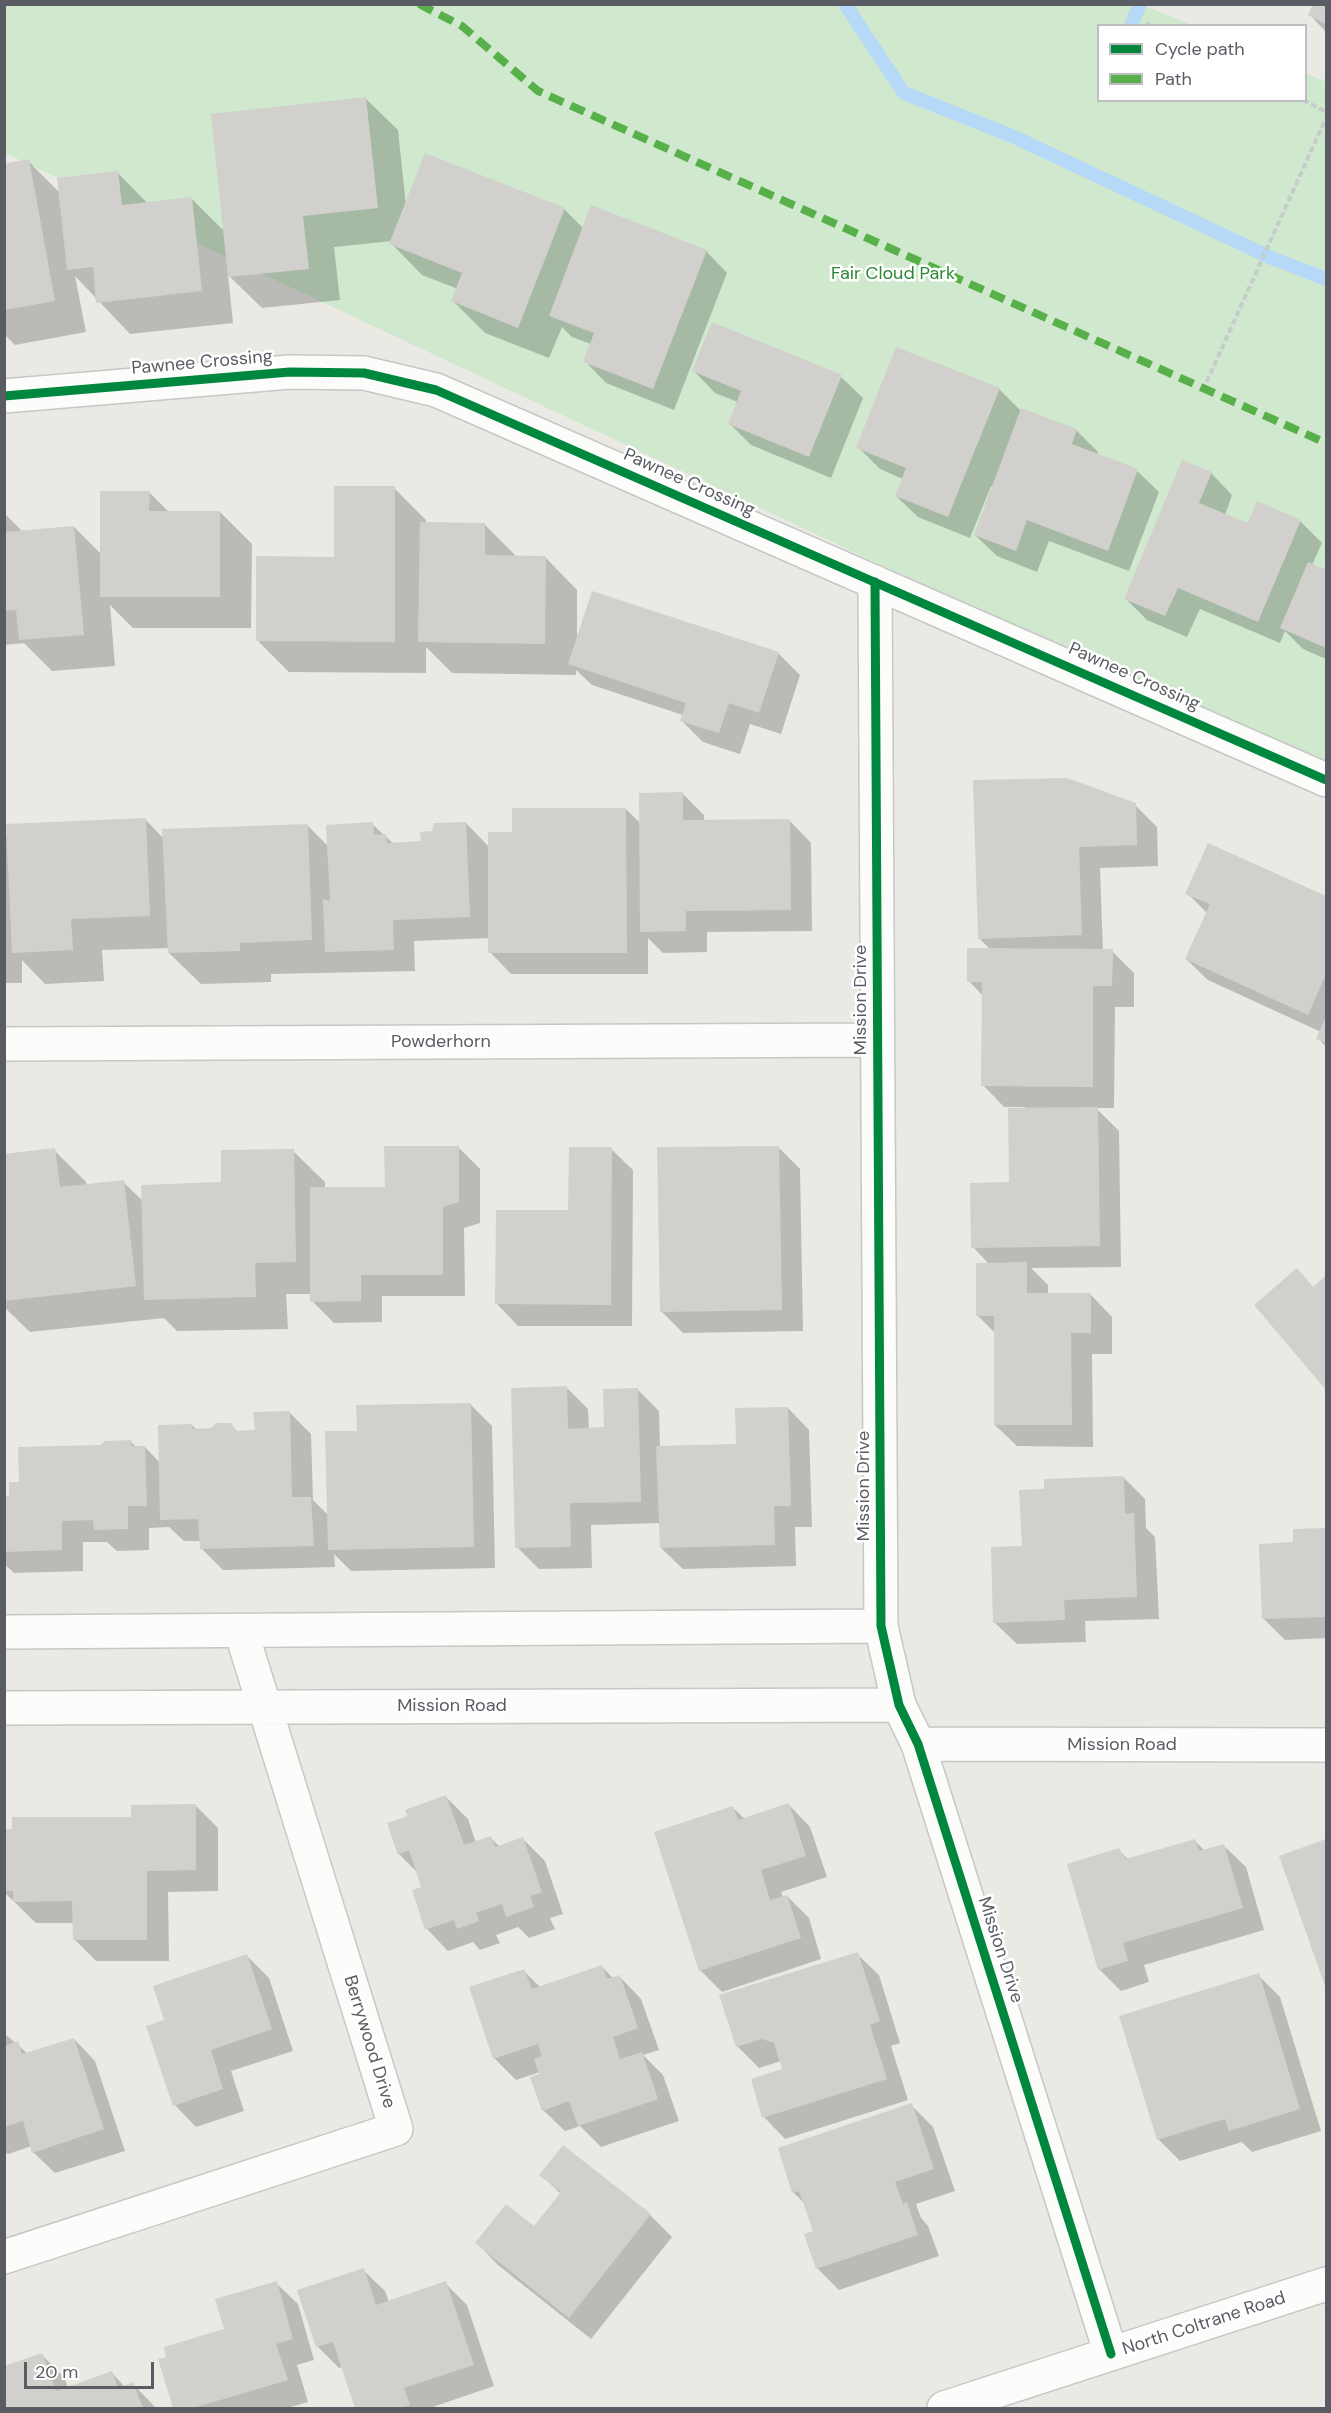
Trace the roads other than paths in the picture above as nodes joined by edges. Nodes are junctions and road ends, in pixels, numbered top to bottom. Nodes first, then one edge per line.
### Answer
1 (4, 396) edge
2 (875, 582) junction
3 (1326, 780) edge
4 (878, 1040) junction
5 (4, 1044) edge
6 (881, 1626) junction
7 (241, 1631) junction
8 (4, 1632) edge
9 (899, 1705) junction
10 (264, 1706) junction
11 (4, 1708) edge
12 (918, 1744) junction
13 (1326, 1745) edge
14 (4, 2257) edge
15 (1326, 2284) edge
16 (1111, 2354) junction
17 (944, 2409) edge

1 - 2 street, Pawnee Crossing
2 - 3 street, Pawnee Crossing
2 - 4 street, Mission Drive
4 - 5 street, Powderhorn
4 - 6 street, Mission Drive
6 - 7 street
6 - 9 street, Mission Drive
7 - 8 street
7 - 10 street, Berrywood Drive
9 - 10 street, Mission Road
9 - 12 street, Mission Drive
10 - 11 street, Mission Road
10 - 14 street, Berrywood Drive
12 - 13 street, Mission Road
12 - 16 street, Mission Drive
15 - 16 street, North Coltrane Road
16 - 17 street, North Coltrane Road

